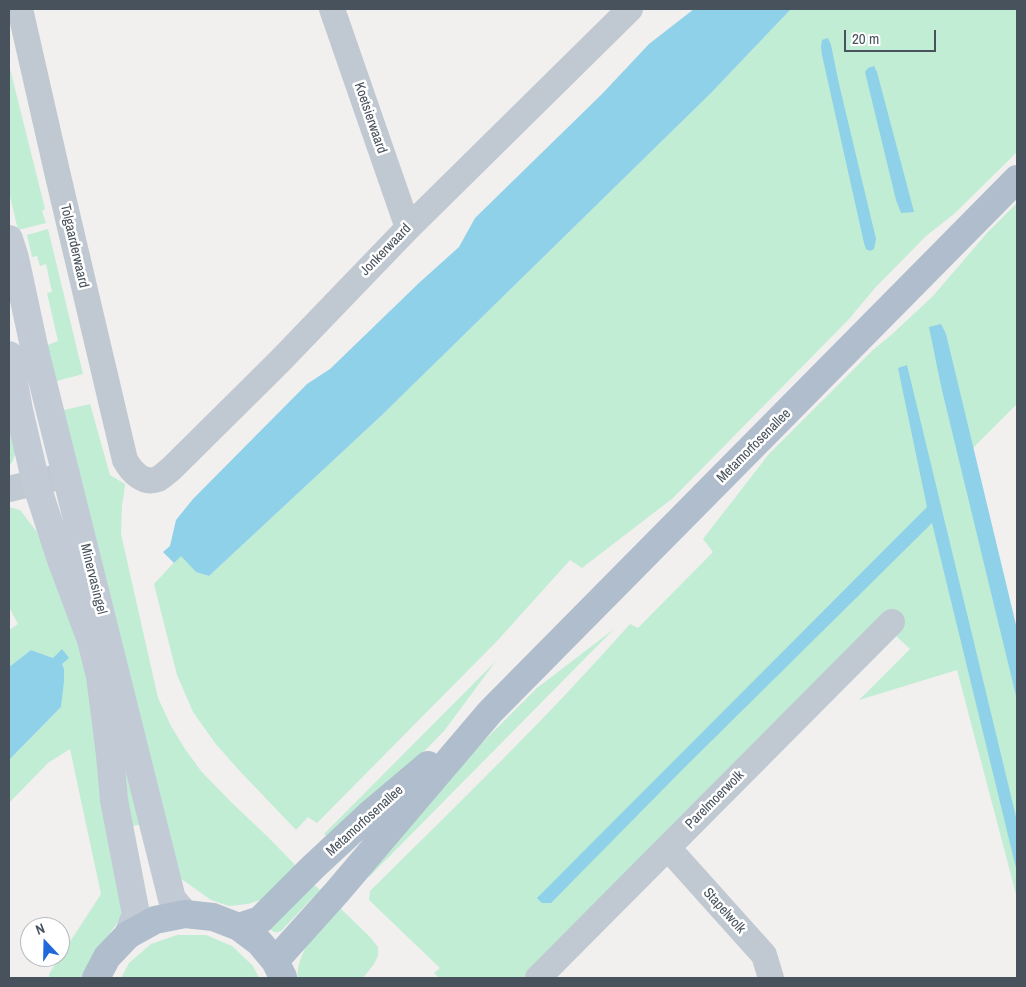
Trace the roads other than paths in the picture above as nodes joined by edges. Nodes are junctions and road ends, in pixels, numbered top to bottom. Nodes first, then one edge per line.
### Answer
1 (20, 9) edge
2 (332, 9) edge
3 (630, 9) edge
4 (1017, 180) edge
5 (408, 228) junction
6 (9, 239) edge
7 (9, 355) edge
8 (67, 475) junction
9 (139, 477) joint
10 (36, 483) junction
11 (9, 489) edge
12 (892, 622) dead end
13 (490, 712) junction
14 (668, 848) junction
15 (185, 914) junction
16 (239, 927) junction
17 (128, 935) junction
18 (279, 970) edge
19 (96, 978) edge
20 (538, 978) edge
21 (771, 978) edge

1 - 9 street, Tolgaarderwaard
2 - 5 street, Koetsierwaard
3 - 5 street, Jonkerwaard
4 - 13 main road, Metamorfosenallee
5 - 9 street, Jonkerwaard
6 - 8 street, Minervasingel
7 - 10 street, Minervasingel
8 - 10 street
8 - 15 street, Minervasingel
10 - 11 street
10 - 17 street, Minervasingel
12 - 14 street, Parelmoerwolk
13 - 16 main road, Metamorfosenallee
13 - 18 main road, Metamorfosenallee
14 - 20 street, Parelmoerwolk
14 - 21 street, Stapelwolk
15 - 16 main road
15 - 17 main road
16 - 18 main road
17 - 19 main road

